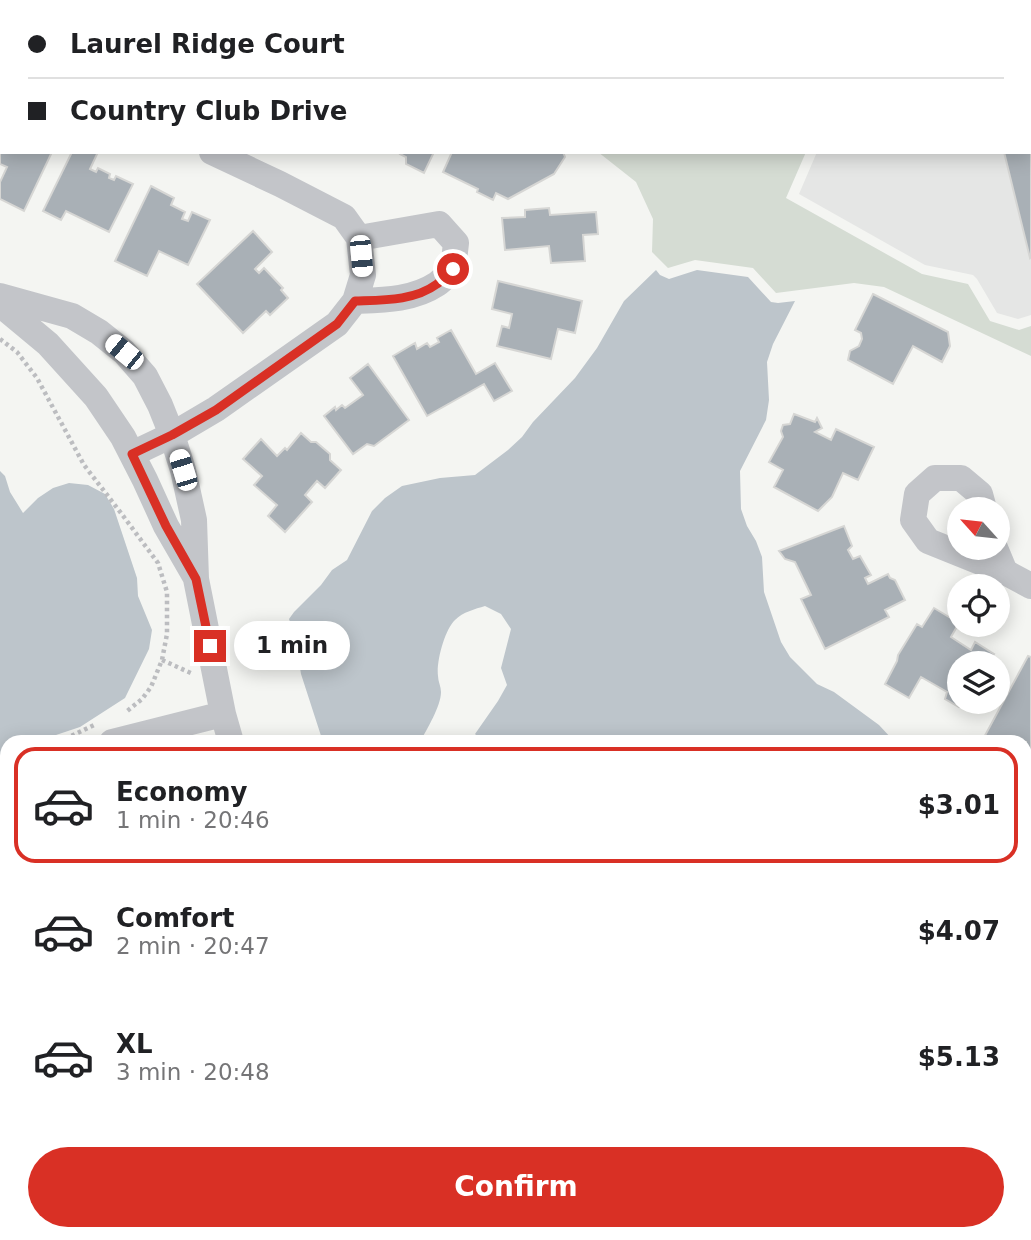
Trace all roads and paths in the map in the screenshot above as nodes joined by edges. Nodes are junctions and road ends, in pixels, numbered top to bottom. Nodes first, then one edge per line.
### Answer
1 (216, 154) edge
2 (359, 238) junction
3 (0, 296) edge
4 (355, 301) junction
5 (0, 304) edge
6 (0, 339) edge
7 (172, 435) junction
8 (132, 454) junction
9 (981, 497) edge
10 (947, 546) edge
11 (1000, 560) edge
12 (196, 579) junction
13 (1031, 586) edge
14 (223, 714) junction
15 (118, 715) dead end
16 (105, 733) edge
17 (230, 735) edge

1 - 2 street
2 - 4 street
2 - 4 street
3 - 7 street
4 - 7 street
5 - 8 street
6 - 15 path
7 - 8 street
7 - 12 street
8 - 12 street
9 - 10 street
11 - 13 street
12 - 14 street
14 - 16 street
14 - 17 street

